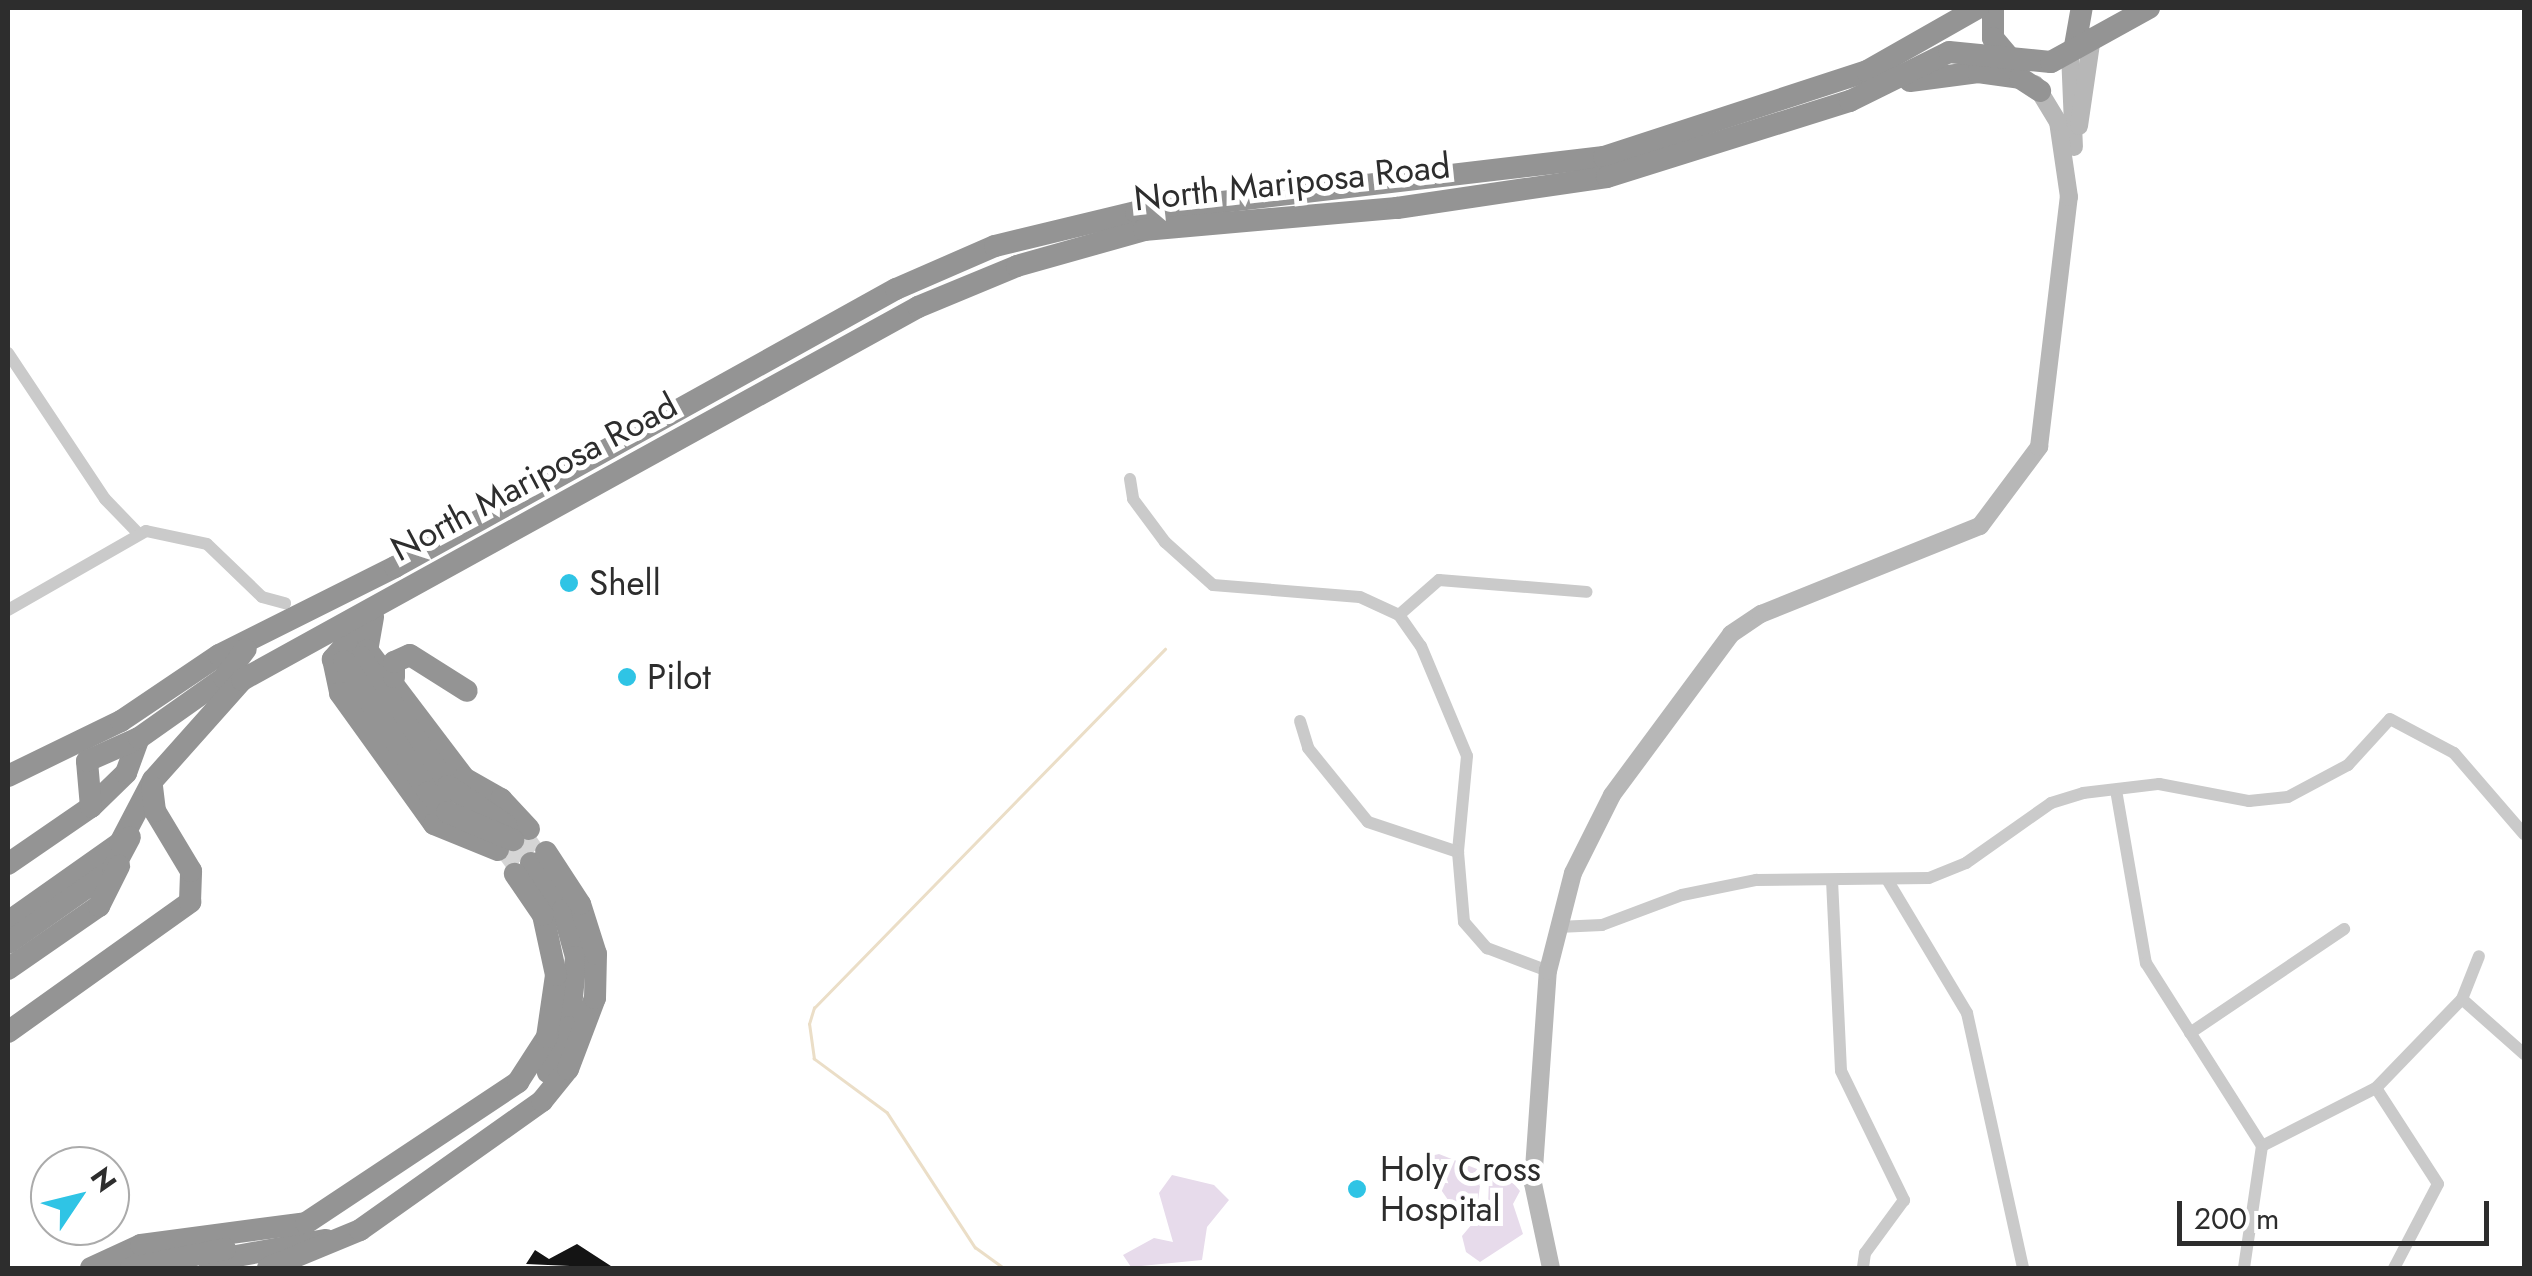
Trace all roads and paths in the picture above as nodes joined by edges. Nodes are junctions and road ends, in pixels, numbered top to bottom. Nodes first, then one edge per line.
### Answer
1 (1978, 8) edge
2 (1993, 8) edge
3 (2082, 8) edge
4 (2149, 8) edge
5 (2079, 45) junction
6 (2015, 62) junction
7 (2040, 91) junction
8 (1850, 101) junction
9 (2075, 161) junction
10 (2068, 197) junction
11 (8, 353) edge
12 (1130, 479) dead end
13 (136, 531) junction
14 (1588, 592) dead end
15 (392, 595) junction
16 (285, 603) dead end
17 (8, 610) edge
18 (1399, 614) junction
19 (358, 638) junction
20 (270, 641) junction
21 (394, 676) junction
22 (467, 691) dead end
23 (1300, 721) dead end
24 (139, 738) junction
25 (8, 776) edge
26 (152, 780) junction
27 (2116, 790) junction
28 (91, 808) junction
29 (135, 824) junction
30 (2524, 834) edge
31 (512, 837) junction
32 (1458, 852) junction
33 (121, 862) junction
34 (530, 863) junction
35 (8, 864) edge
36 (1832, 880) junction
37 (1888, 881) junction
38 (13, 917) edge
39 (1558, 926) junction
40 (2344, 929) dead end
41 (8, 943) edge
42 (2479, 956) dead end
43 (8, 969) edge
44 (1548, 970) junction
45 (2462, 999) junction
46 (14, 1021) edge
47 (2190, 1033) junction
48 (2524, 1054) edge
49 (2376, 1088) junction
50 (504, 1128) junction
51 (2262, 1146) junction
52 (346, 1198) junction
53 (380, 1216) junction
54 (360, 1230) junction
55 (337, 1242) junction
56 (253, 1244) junction
57 (72, 1268) edge
58 (92, 1268) edge
59 (110, 1268) edge
60 (131, 1268) edge
61 (166, 1268) edge
62 (215, 1268) edge
63 (268, 1268) edge
64 (1552, 1268) edge
65 (1863, 1268) edge
66 (2023, 1268) edge
67 (2244, 1268) edge
68 (2394, 1268) edge

1 - 20 highway, North Mariposa Road
2 - 6 highway
3 - 5 highway
4 - 5 highway, North Mariposa Road
5 - 6 highway, North Mariposa Road
5 - 9 street
5 - 9 street
6 - 7 street
6 - 8 highway, North Mariposa Road
7 - 8 highway
7 - 10 street
8 - 15 highway, North Mariposa Road
9 - 10 street
10 - 39 street
11 - 13 street
12 - 18 street
13 - 16 street
13 - 17 street
14 - 18 street
15 - 19 highway
15 - 20 highway, North Mariposa Road
18 - 32 street
19 - 21 highway
19 - 31 highway
19 - 31 highway
20 - 24 highway
20 - 25 highway
20 - 26 highway
21 - 22 highway
21 - 31 highway
23 - 32 street
24 - 28 highway
24 - 28 highway
26 - 29 highway
26 - 46 highway
27 - 30 street
27 - 37 street
27 - 47 street
28 - 35 highway
29 - 33 highway
29 - 38 highway
32 - 44 street
33 - 41 highway
33 - 43 highway
34 - 50 highway
34 - 50 highway
34 - 52 highway
36 - 37 street
36 - 39 street
36 - 65 street
37 - 66 street
39 - 44 street
40 - 47 street
42 - 45 street
44 - 64 street
45 - 48 street
45 - 49 street
47 - 51 street
49 - 51 street
49 - 68 street
50 - 53 highway
51 - 67 street
52 - 57 highway
52 - 58 highway
53 - 54 highway
53 - 56 highway
54 - 55 highway
54 - 61 highway
55 - 62 highway
55 - 63 highway
56 - 59 highway
56 - 60 highway

